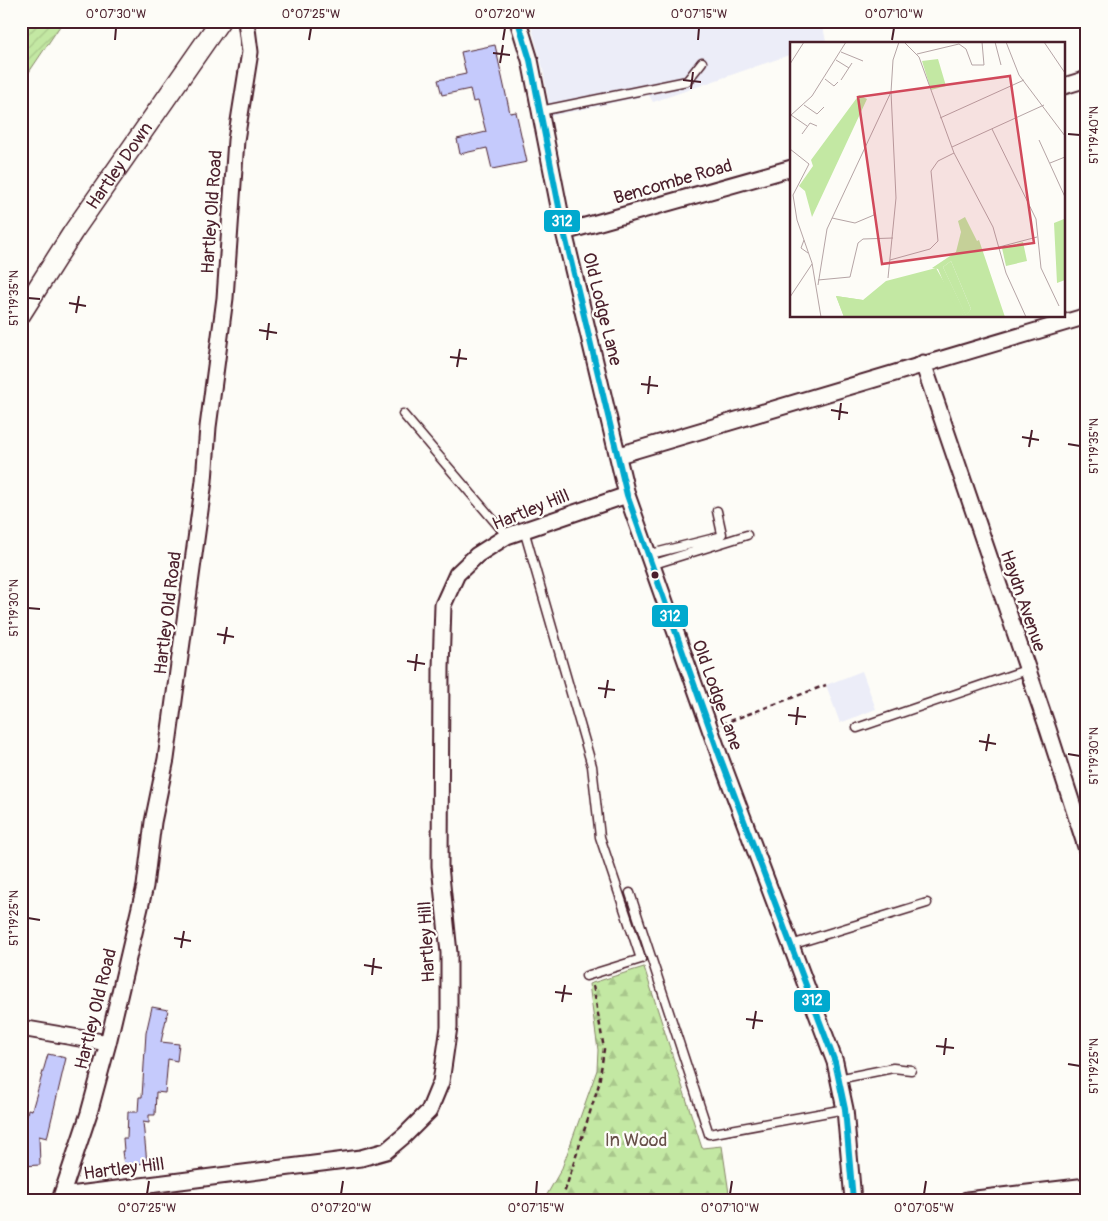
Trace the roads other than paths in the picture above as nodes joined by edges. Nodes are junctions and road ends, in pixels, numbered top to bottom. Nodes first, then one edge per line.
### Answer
1 (220, 21) edge
2 (246, 21) edge
3 (518, 21) edge
4 (702, 62) dead end
5 (1087, 79) edge
6 (1066, 85) edge
7 (540, 111) junction
8 (790, 169) edge
9 (564, 232) junction
10 (21, 314) edge
11 (1087, 316) edge
12 (924, 363) junction
13 (404, 414) dead end
14 (619, 455) junction
15 (627, 495) junction
16 (717, 511) dead end
17 (524, 530) junction
18 (747, 535) dead end
19 (507, 536) junction
20 (649, 560) junction
21 (1026, 670) junction
22 (857, 728) dead end
23 (1087, 850) edge
24 (630, 893) dead end
25 (927, 903) dead end
26 (791, 945) junction
27 (586, 976) dead end
28 (21, 1028) edge
29 (108, 1043) junction
30 (911, 1070) dead end
31 (838, 1079) junction
32 (845, 1109) junction
33 (1087, 1186) edge
34 (61, 1198) edge
35 (853, 1200) edge
36 (967, 1200) edge

1 - 10 street, Hartley Down
2 - 29 street, Hartley Old Road
3 - 7 street, Old Lodge Lane
4 - 7 lane
5 - 6 street
7 - 9 street, Old Lodge Lane
8 - 9 street, Bencombe Road
9 - 14 street, Old Lodge Lane
11 - 12 street
12 - 14 street
12 - 21 street, Haydn Avenue
13 - 19 lane
14 - 15 street, Old Lodge Lane
15 - 17 street, Hartley Hill
15 - 20 street, Old Lodge Lane
16 - 20 lane
17 - 19 street, Hartley Hill
17 - 27 lane
18 - 20 lane
19 - 34 street, Hartley Hill
20 - 26 street, Old Lodge Lane
21 - 22 lane
21 - 23 street, Haydn Avenue
24 - 32 lane
25 - 26 lane
26 - 31 street, Old Lodge Lane
28 - 29 street
29 - 34 street, Hartley Old Road
30 - 31 lane
31 - 32 street, Old Lodge Lane
32 - 35 street, Old Lodge Lane
33 - 36 street

